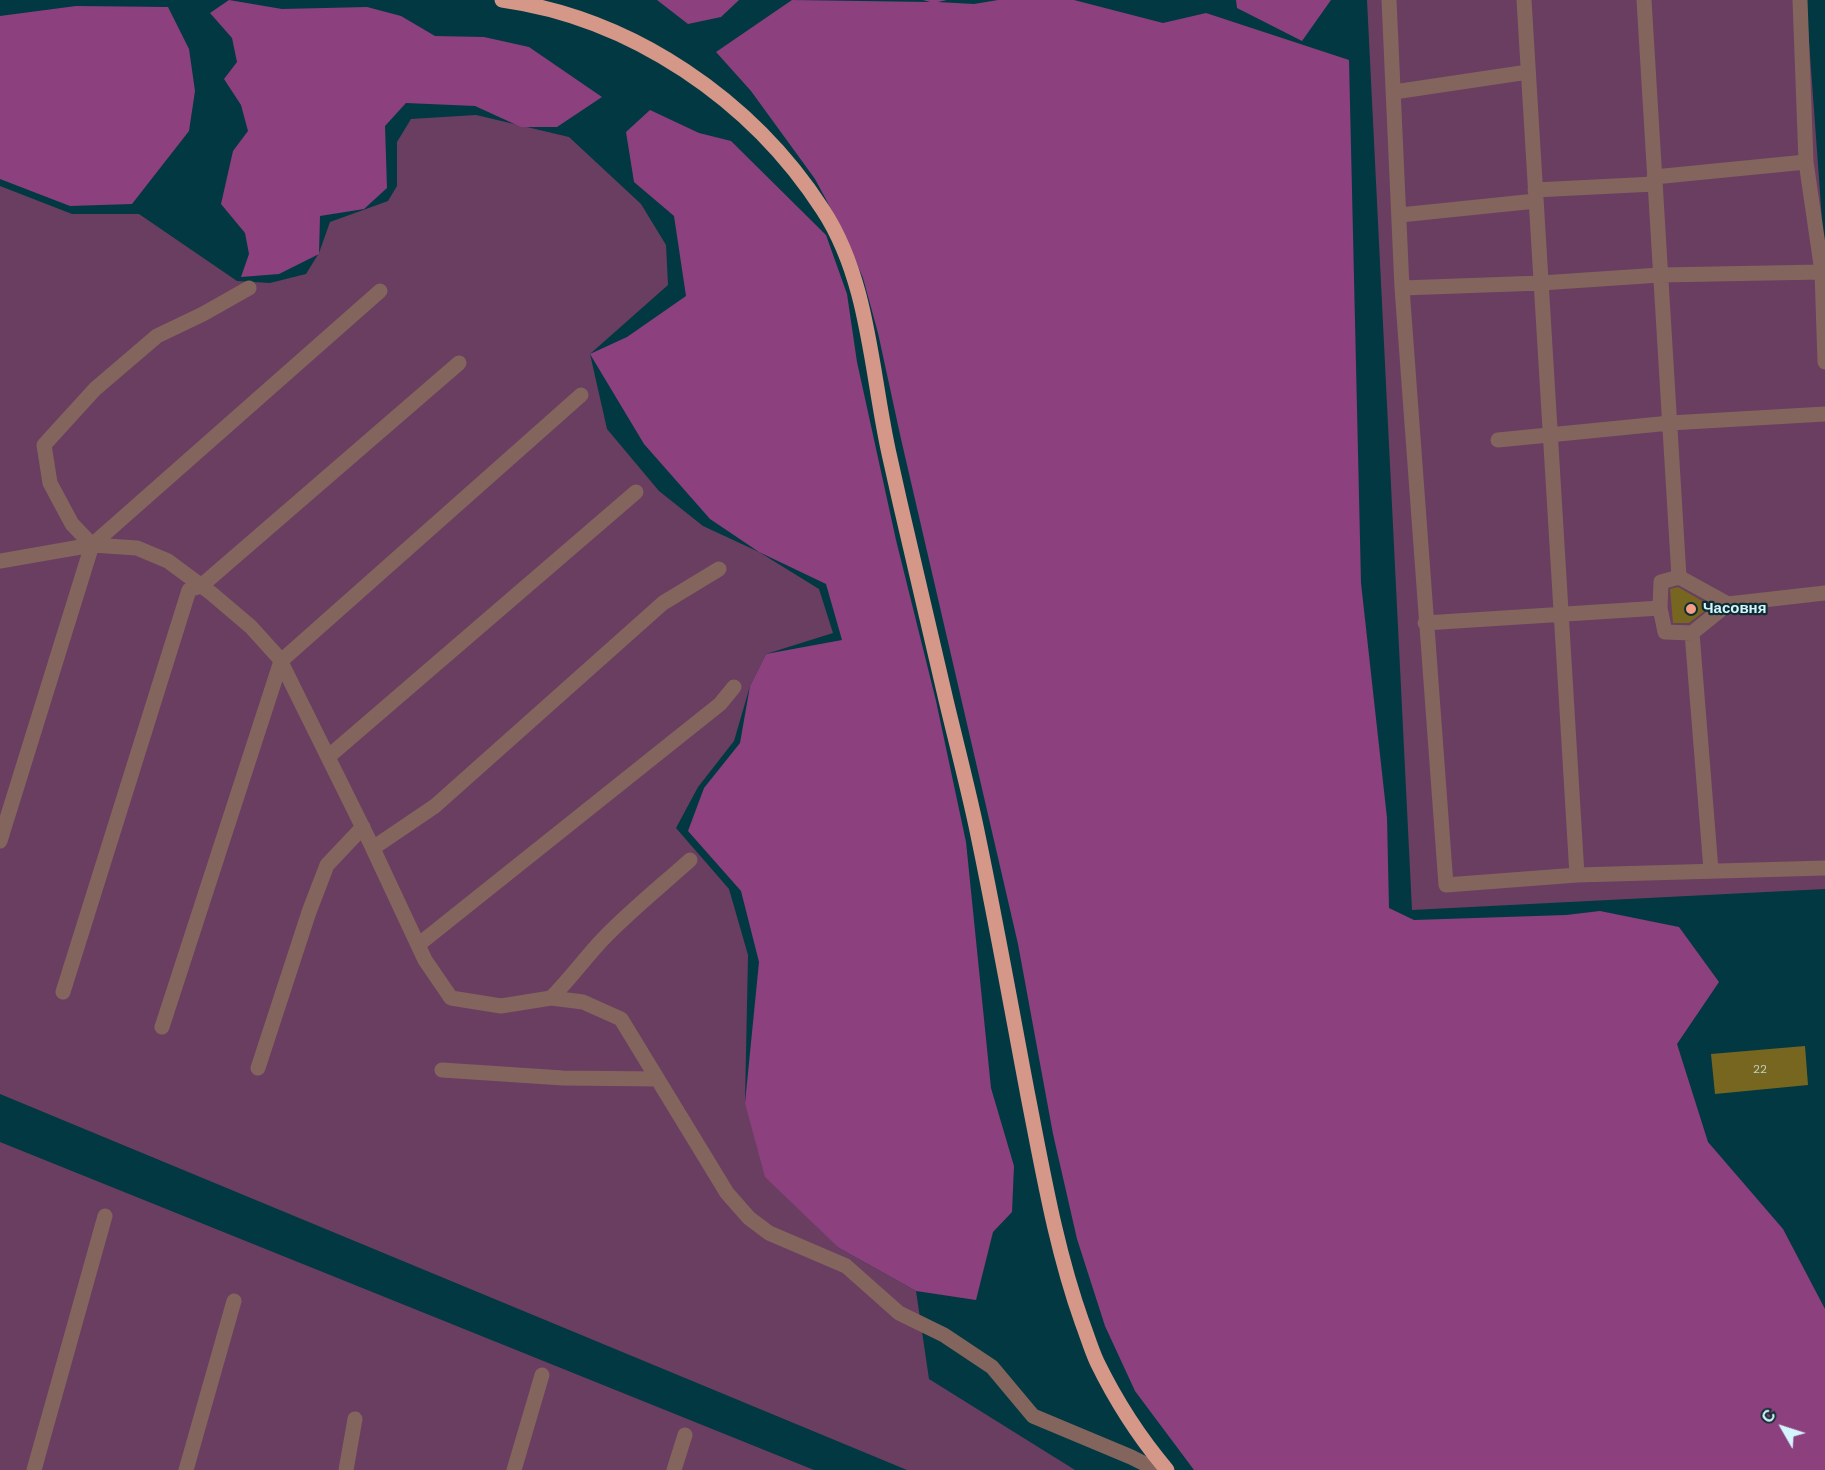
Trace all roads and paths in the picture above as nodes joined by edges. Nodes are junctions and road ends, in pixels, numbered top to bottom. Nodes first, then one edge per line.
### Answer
1 (501, 0) edge
2 (1389, 0) edge
3 (1524, 0) edge
4 (1644, 0) edge
5 (1800, 0) edge
6 (1528, 72) junction
7 (1394, 92) junction
8 (1806, 162) junction
9 (1654, 181) junction
10 (1536, 195) junction
11 (1400, 215) junction
12 (1822, 272) junction
13 (1660, 275) junction
14 (1541, 283) junction
15 (249, 288) dead end
16 (1402, 288) junction
17 (380, 291) dead end
18 (1825, 340) edge
19 (1825, 362) edge
20 (459, 363) dead end
21 (581, 395) dead end
22 (1825, 414) edge
23 (1670, 423) junction
24 (1550, 436) junction
25 (1498, 440) dead end
26 (636, 492) dead end
27 (92, 545) junction
28 (0, 561) edge
29 (719, 569) dead end
30 (1679, 577) junction
31 (201, 586) junction
32 (1825, 593) edge
33 (1728, 604) junction
34 (1660, 608) junction
35 (1561, 615) junction
36 (1425, 623) junction
37 (1692, 633) junction
38 (281, 661) junction
39 (734, 687) dead end
40 (328, 757) junction
41 (363, 827) junction
42 (0, 841) edge
43 (373, 848) junction
44 (690, 860) dead end
45 (1825, 868) edge
46 (1711, 870) junction
47 (1577, 875) junction
48 (418, 945) junction
49 (63, 992) dead end
50 (552, 998) junction
51 (162, 1027) dead end
52 (258, 1068) dead end
53 (442, 1070) dead end
54 (657, 1079) junction
55 (105, 1216) dead end
56 (234, 1301) dead end
57 (542, 1375) dead end
58 (355, 1419) dead end
59 (685, 1435) dead end
60 (34, 1470) edge
61 (186, 1470) edge
62 (346, 1470) edge
63 (514, 1470) edge
64 (674, 1470) edge
65 (1157, 1470) edge
66 (1167, 1470) edge

1 - 66 main road
2 - 7 lane
3 - 6 lane
4 - 9 lane
5 - 8 lane
6 - 7 lane
6 - 10 lane
7 - 11 lane
8 - 9 lane
8 - 12 lane
9 - 10 lane
9 - 13 lane
10 - 11 lane
10 - 14 lane
11 - 16 lane
12 - 13 lane
12 - 18 lane
13 - 14 lane
13 - 23 lane
14 - 16 lane
14 - 24 lane
15 - 27 lane
16 - 36 lane
17 - 27 lane
18 - 19 lane
20 - 31 lane
21 - 38 lane
22 - 23 lane
23 - 24 lane
23 - 30 lane
24 - 25 lane
24 - 35 lane
26 - 40 lane
27 - 28 lane
27 - 31 lane
27 - 42 lane
29 - 43 lane
30 - 33 lane
30 - 34 lane
31 - 38 lane
31 - 49 lane
32 - 33 lane
33 - 37 lane
34 - 35 lane
34 - 37 lane
35 - 36 lane
35 - 47 lane
36 - 47 lane
37 - 46 lane
38 - 40 lane
38 - 51 lane
39 - 48 lane
40 - 41 lane
41 - 43 lane
41 - 52 lane
43 - 48 lane
44 - 50 lane
45 - 46 lane
46 - 47 lane
48 - 50 lane
50 - 54 lane
53 - 54 lane
54 - 65 lane
55 - 60 lane
56 - 61 lane
57 - 63 lane
58 - 62 lane
59 - 64 lane

